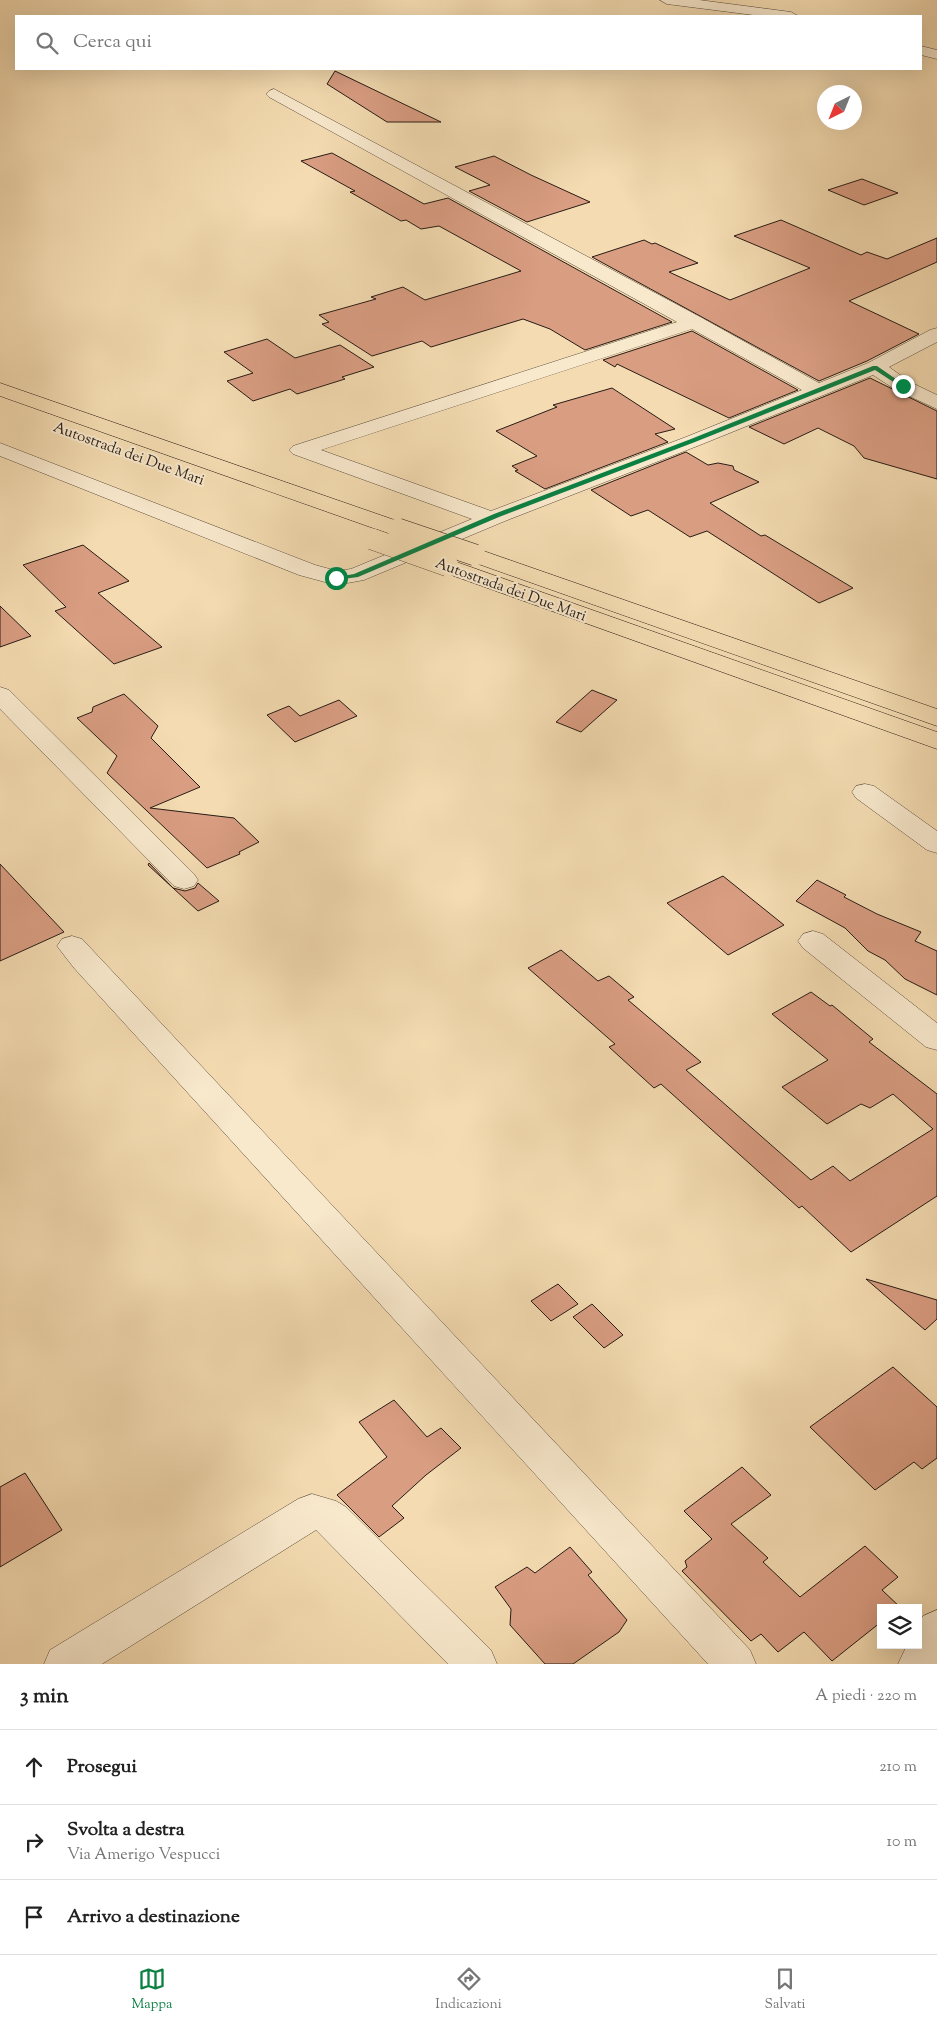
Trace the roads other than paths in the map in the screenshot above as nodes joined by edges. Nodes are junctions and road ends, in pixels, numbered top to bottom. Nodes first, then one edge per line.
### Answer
1 (667, 0) edge
2 (783, 15) edge
3 (922, 50) edge
4 (937, 55) edge
5 (274, 94) dead end
6 (695, 322) junction
7 (937, 334) edge
8 (875, 367) junction
9 (0, 389) edge
10 (817, 390) junction
11 (937, 403) edge
12 (0, 407) edge
13 (0, 449) edge
14 (492, 518) junction
15 (0, 695) edge
16 (937, 718) edge
17 (937, 741) edge
18 (865, 792) dead end
19 (937, 844) edge
20 (184, 880) dead end
21 (813, 941) dead end
22 (72, 946) dead end
23 (937, 1039) edge
24 (937, 1629) edge
25 (65, 1664) edge
26 (476, 1664) edge
27 (735, 1664) edge
28 (919, 1664) edge

1 - 2 street
3 - 4 street
5 - 6 street
6 - 10 street
6 - 14 street
7 - 8 street
8 - 10 street
8 - 11 street
9 - 16 highway, Autostrada dei Due Mari, bridge
10 - 14 street
12 - 17 highway, Autostrada dei Due Mari, bridge
13 - 14 street
15 - 20 street
18 - 19 street
21 - 23 street
22 - 27 street
24 - 28 street
25 - 26 street

